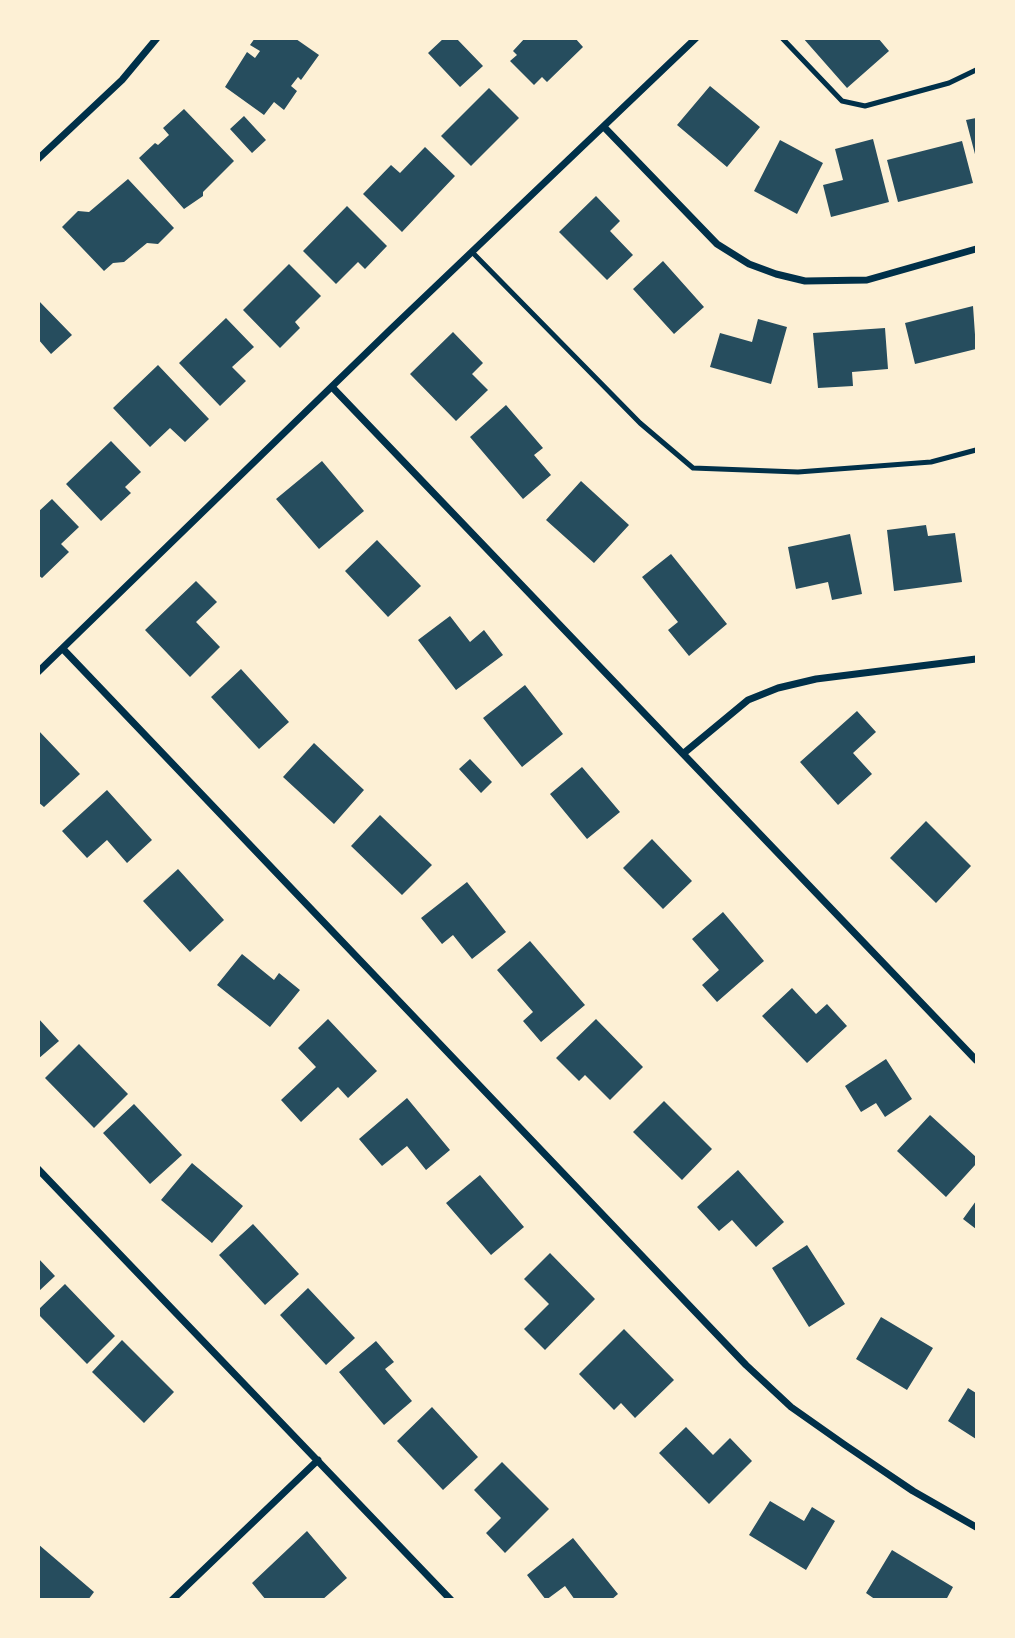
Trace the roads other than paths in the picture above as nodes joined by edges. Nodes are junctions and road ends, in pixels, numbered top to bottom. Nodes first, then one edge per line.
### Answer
1 (157, 38) edge
2 (696, 38) edge
3 (782, 38) edge
4 (976, 71) edge
5 (604, 127) junction
6 (38, 159) edge
7 (976, 249) edge
8 (472, 252) junction
9 (332, 387) junction
10 (976, 450) edge
11 (63, 649) junction
12 (976, 659) edge
13 (38, 672) edge
14 (684, 753) junction
15 (976, 1060) edge
16 (38, 1169) edge
17 (318, 1460) junction
18 (976, 1527) edge
19 (172, 1600) edge
20 (451, 1600) edge

1 - 6 street
2 - 5 street
3 - 4 lane
5 - 7 street
5 - 8 street
8 - 9 street
8 - 10 lane
9 - 11 street
9 - 14 street
11 - 13 street
11 - 18 street
12 - 14 street
14 - 15 street
16 - 17 street
17 - 19 street
17 - 20 street

